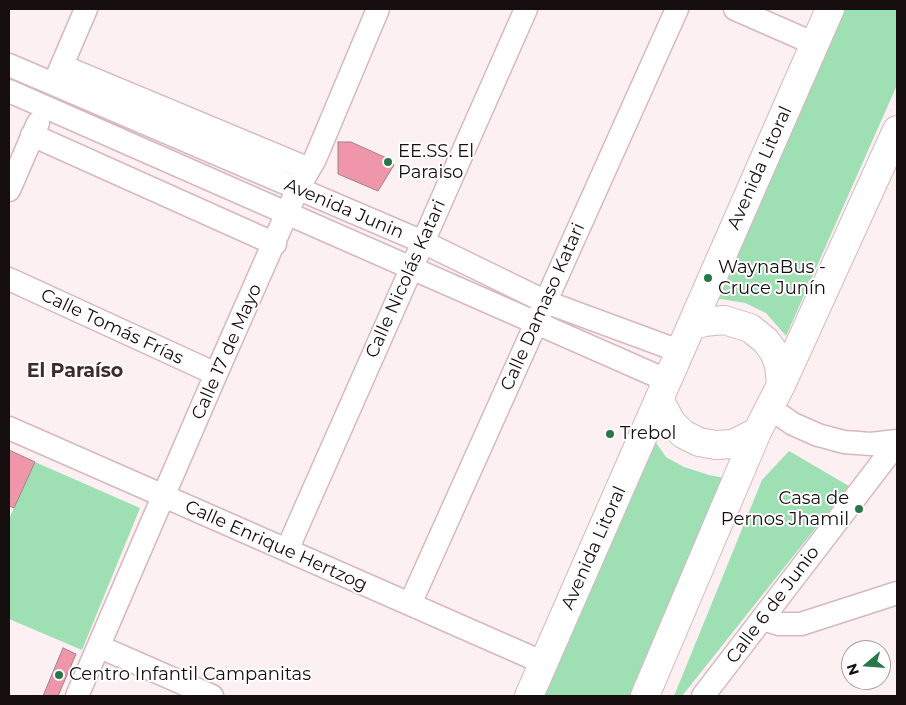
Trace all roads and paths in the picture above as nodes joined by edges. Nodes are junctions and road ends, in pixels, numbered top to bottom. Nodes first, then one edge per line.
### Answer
1 (86, 9) edge
2 (526, 9) edge
3 (677, 9) edge
4 (735, 9) edge
5 (830, 9) edge
6 (372, 11) edge
7 (815, 44) junction
8 (9, 65) edge
9 (58, 75) junction
10 (9, 91) edge
11 (44, 107) junction
12 (897, 130) edge
13 (32, 135) junction
14 (309, 169) junction
15 (9, 190) edge
16 (298, 190) junction
17 (288, 215) junction
18 (423, 242) junction
19 (275, 244) junction
20 (412, 268) junction
21 (9, 279) edge
22 (546, 302) junction
23 (536, 322) junction
24 (691, 326) junction
25 (679, 352) junction
26 (216, 374) junction
27 (662, 390) junction
28 (776, 397) junction
29 (9, 428) edge
30 (757, 432) junction
31 (897, 442) edge
32 (164, 496) junction
33 (287, 550) junction
34 (897, 593) edge
35 (410, 604) junction
36 (764, 618) junction
37 (100, 647) junction
38 (544, 663) junction
39 (77, 696) edge
40 (212, 696) edge
41 (529, 696) edge
42 (645, 696) edge
43 (703, 696) edge

1 - 9 street
2 - 18 street, Calle Nicolás Katari
3 - 22 street, Calle Damaso Katari
4 - 7 street
5 - 7 main road, Avenida Litoral
6 - 14 street, Calle 17 de Mayo
7 - 24 main road, Avenida Litoral
8 - 9 street, Avenida Junin
9 - 11 street
9 - 14 street
9 - 16 street, Avenida Junin
10 - 11 street, Avenida Junin
11 - 13 street
11 - 17 street, Avenida Junin
12 - 28 main road
13 - 15 street
13 - 19 street
14 - 16 street, Calle 17 de Mayo
16 - 17 street, Calle 17 de Mayo
16 - 18 street, Avenida Junin
17 - 19 street, Calle 17 de Mayo
17 - 20 street, Avenida Junin
18 - 20 street, Calle Nicolás Katari
18 - 22 street, Avenida Junin
19 - 26 street, Calle 17 de Mayo
20 - 23 street, Avenida Junin
20 - 33 street, Calle Nicolás Katari
21 - 26 street, Calle Tomás Frías
22 - 23 street, Calle Damaso Katari
22 - 25 street, Avenida Junin
23 - 27 street, Avenida Junin
23 - 35 street, Calle Damaso Katari
24 - 25 main road
24 - 28 main road
25 - 27 main road
26 - 32 street, Calle 17 de Mayo
27 - 30 main road
27 - 38 main road, Avenida Litoral
28 - 30 main road
28 - 31 street
29 - 32 street, Calle Enrique Hertzog
30 - 42 main road
31 - 36 street, Calle 6 de Junio
32 - 33 street, Calle Enrique Hertzog
32 - 37 street, Calle 17 de Mayo
33 - 35 street, Calle Enrique Hertzog
34 - 36 street
35 - 38 street, Calle Enrique Hertzog
36 - 43 street, Calle 6 de Junio
37 - 39 street, Calle 17 de Mayo
37 - 40 street
38 - 41 main road, Avenida Litoral

